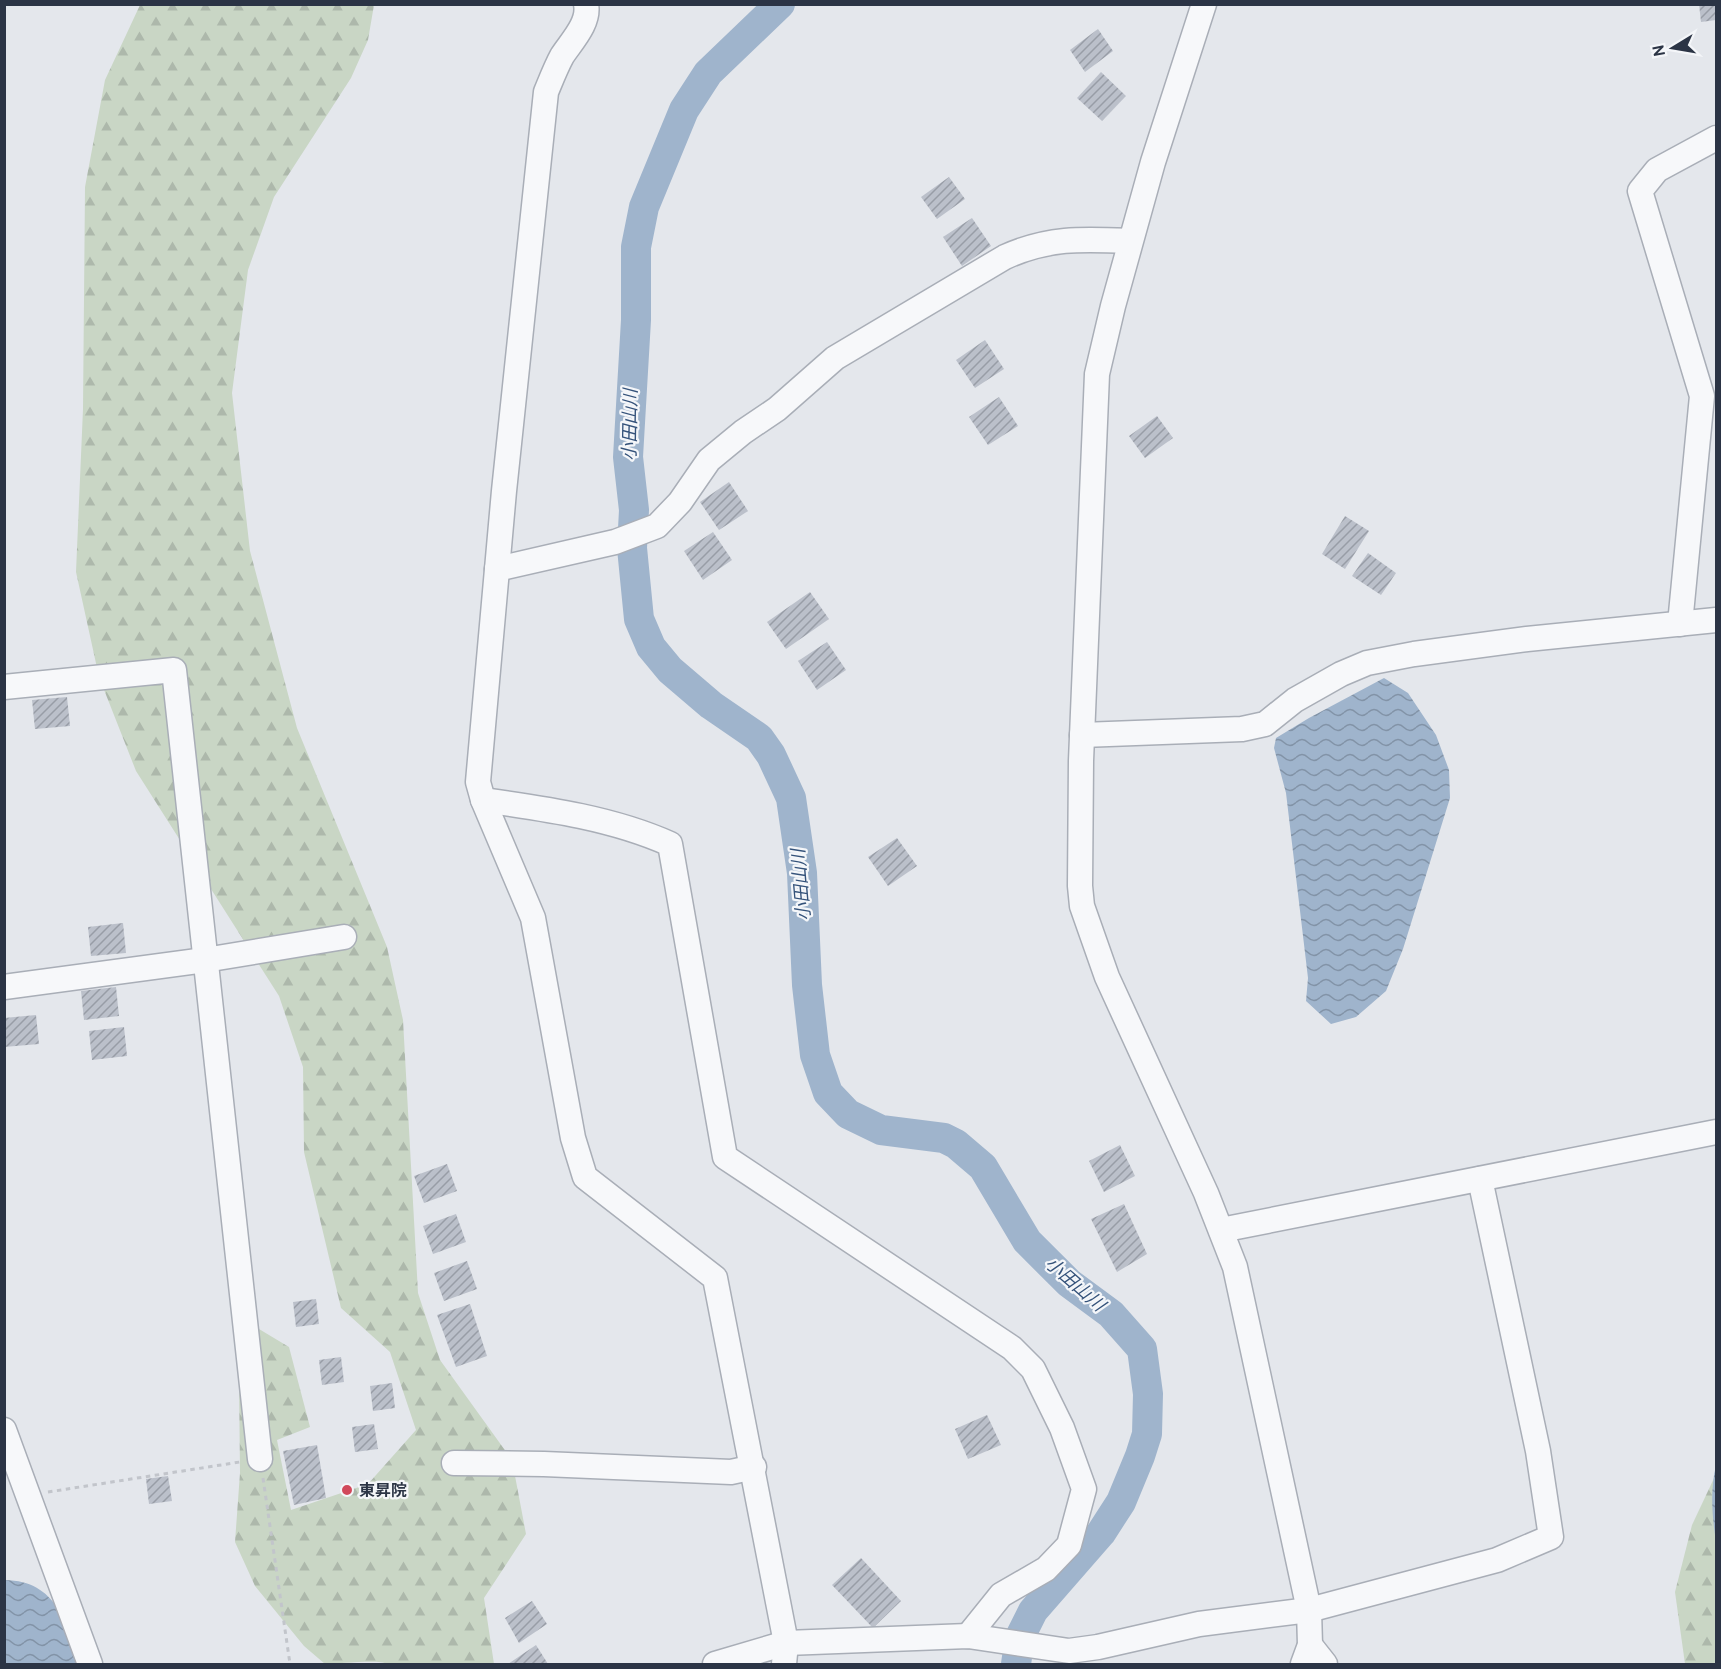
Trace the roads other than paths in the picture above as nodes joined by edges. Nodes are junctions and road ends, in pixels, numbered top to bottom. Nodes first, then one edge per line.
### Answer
1 (586, 4) edge
2 (1204, 4) edge
3 (1716, 138) edge
4 (1130, 241) junction
5 (497, 569) junction
6 (1716, 620) edge
7 (1680, 624) junction
8 (4, 687) edge
9 (1082, 735) junction
10 (483, 800) junction
11 (344, 937) dead end
12 (205, 960) junction
13 (4, 987) edge
14 (1716, 1132) edge
15 (1480, 1179) junction
16 (1221, 1230) junction
17 (4, 1430) edge
18 (260, 1459) road end
19 (454, 1463) dead end
20 (754, 1467) junction
21 (1309, 1610) junction
22 (968, 1636) junction
23 (785, 1654) edge
24 (1306, 1655) edge
25 (90, 1665) edge
26 (715, 1665) edge
27 (1325, 1665) edge

1 - 5 street
2 - 4 street
3 - 7 street
4 - 5 street
4 - 9 street
5 - 10 street
6 - 7 street
7 - 9 street
8 - 12 street
9 - 16 street
10 - 20 street
10 - 22 street
11 - 12 street
12 - 13 street
12 - 18 street
14 - 15 street
15 - 16 street
15 - 21 street
16 - 21 street
17 - 25 street
19 - 20 street
20 - 23 street
21 - 22 street
21 - 24 street
22 - 23 street
23 - 26 street
24 - 27 street

